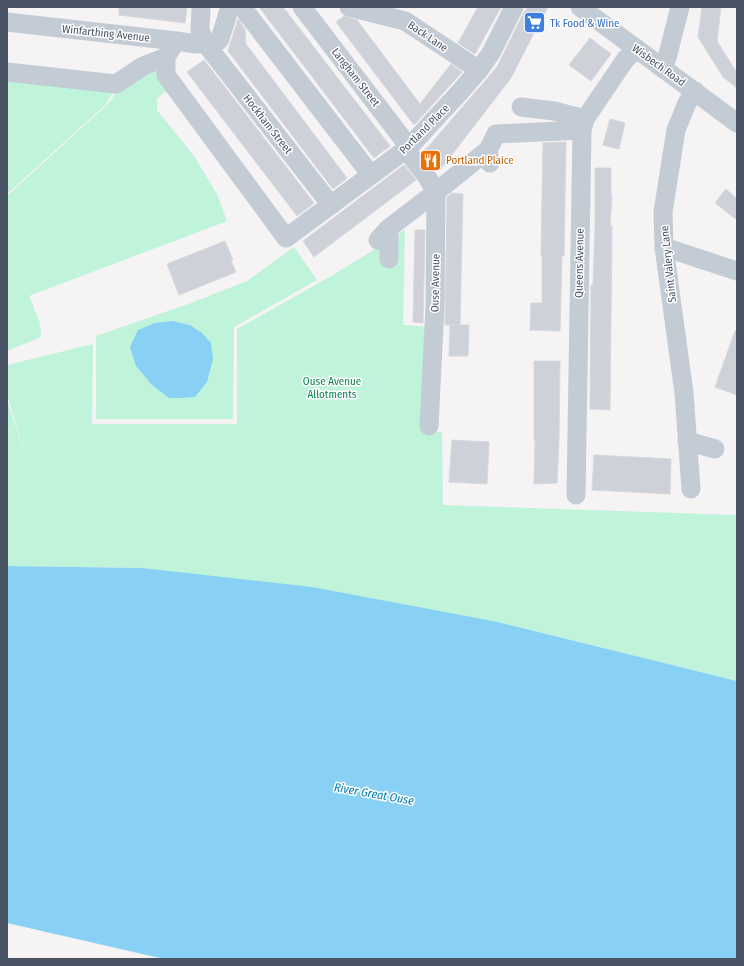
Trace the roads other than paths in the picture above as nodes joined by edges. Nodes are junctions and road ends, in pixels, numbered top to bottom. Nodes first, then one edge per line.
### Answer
1 (201, 7) edge
2 (232, 7) edge
3 (242, 7) edge
4 (302, 7) edge
5 (349, 7) edge
6 (514, 7) edge
7 (580, 7) edge
8 (680, 7) edge
9 (7, 22) edge
10 (205, 43) junction
11 (636, 48) junction
12 (171, 49) junction
13 (662, 68) junction
14 (479, 70) junction
15 (7, 72) edge
16 (695, 91) junction
17 (521, 106) dead end
18 (737, 123) edge
19 (584, 124) junction
20 (408, 148) junction
21 (371, 175) junction
22 (436, 192) junction
23 (331, 205) junction
24 (664, 247) junction
25 (389, 259) dead end
26 (737, 271) edge
27 (430, 426) dead end
28 (687, 441) junction
29 (715, 449) dead end
30 (691, 489) dead end
31 (576, 495) dead end

1 - 10 street
2 - 10 street
3 - 21 street
4 - 20 street, Langham Street
5 - 14 street, Back Lane
6 - 14 street, Portland Place
7 - 11 street, Wisbech Road
8 - 13 street
9 - 12 street, Winfarthing Avenue
10 - 12 street, Winfarthing Avenue
10 - 23 street, Hockham Street
11 - 13 street, Wisbech Road
11 - 19 street
12 - 15 street
12 - 23 street, Portland Place
13 - 16 street, Wisbech Road
14 - 20 street, Portland Place
16 - 18 street, Wisbech Road
16 - 24 street, Saint Valery Lane
17 - 19 street
19 - 22 street
19 - 31 street, Queens Avenue
20 - 21 street, Portland Place
20 - 22 street
21 - 23 street, Portland Place
22 - 25 street
22 - 27 street, Ouse Avenue
24 - 26 street
24 - 28 street, Saint Valery Lane
28 - 29 street
28 - 30 street, Saint Valery Lane

